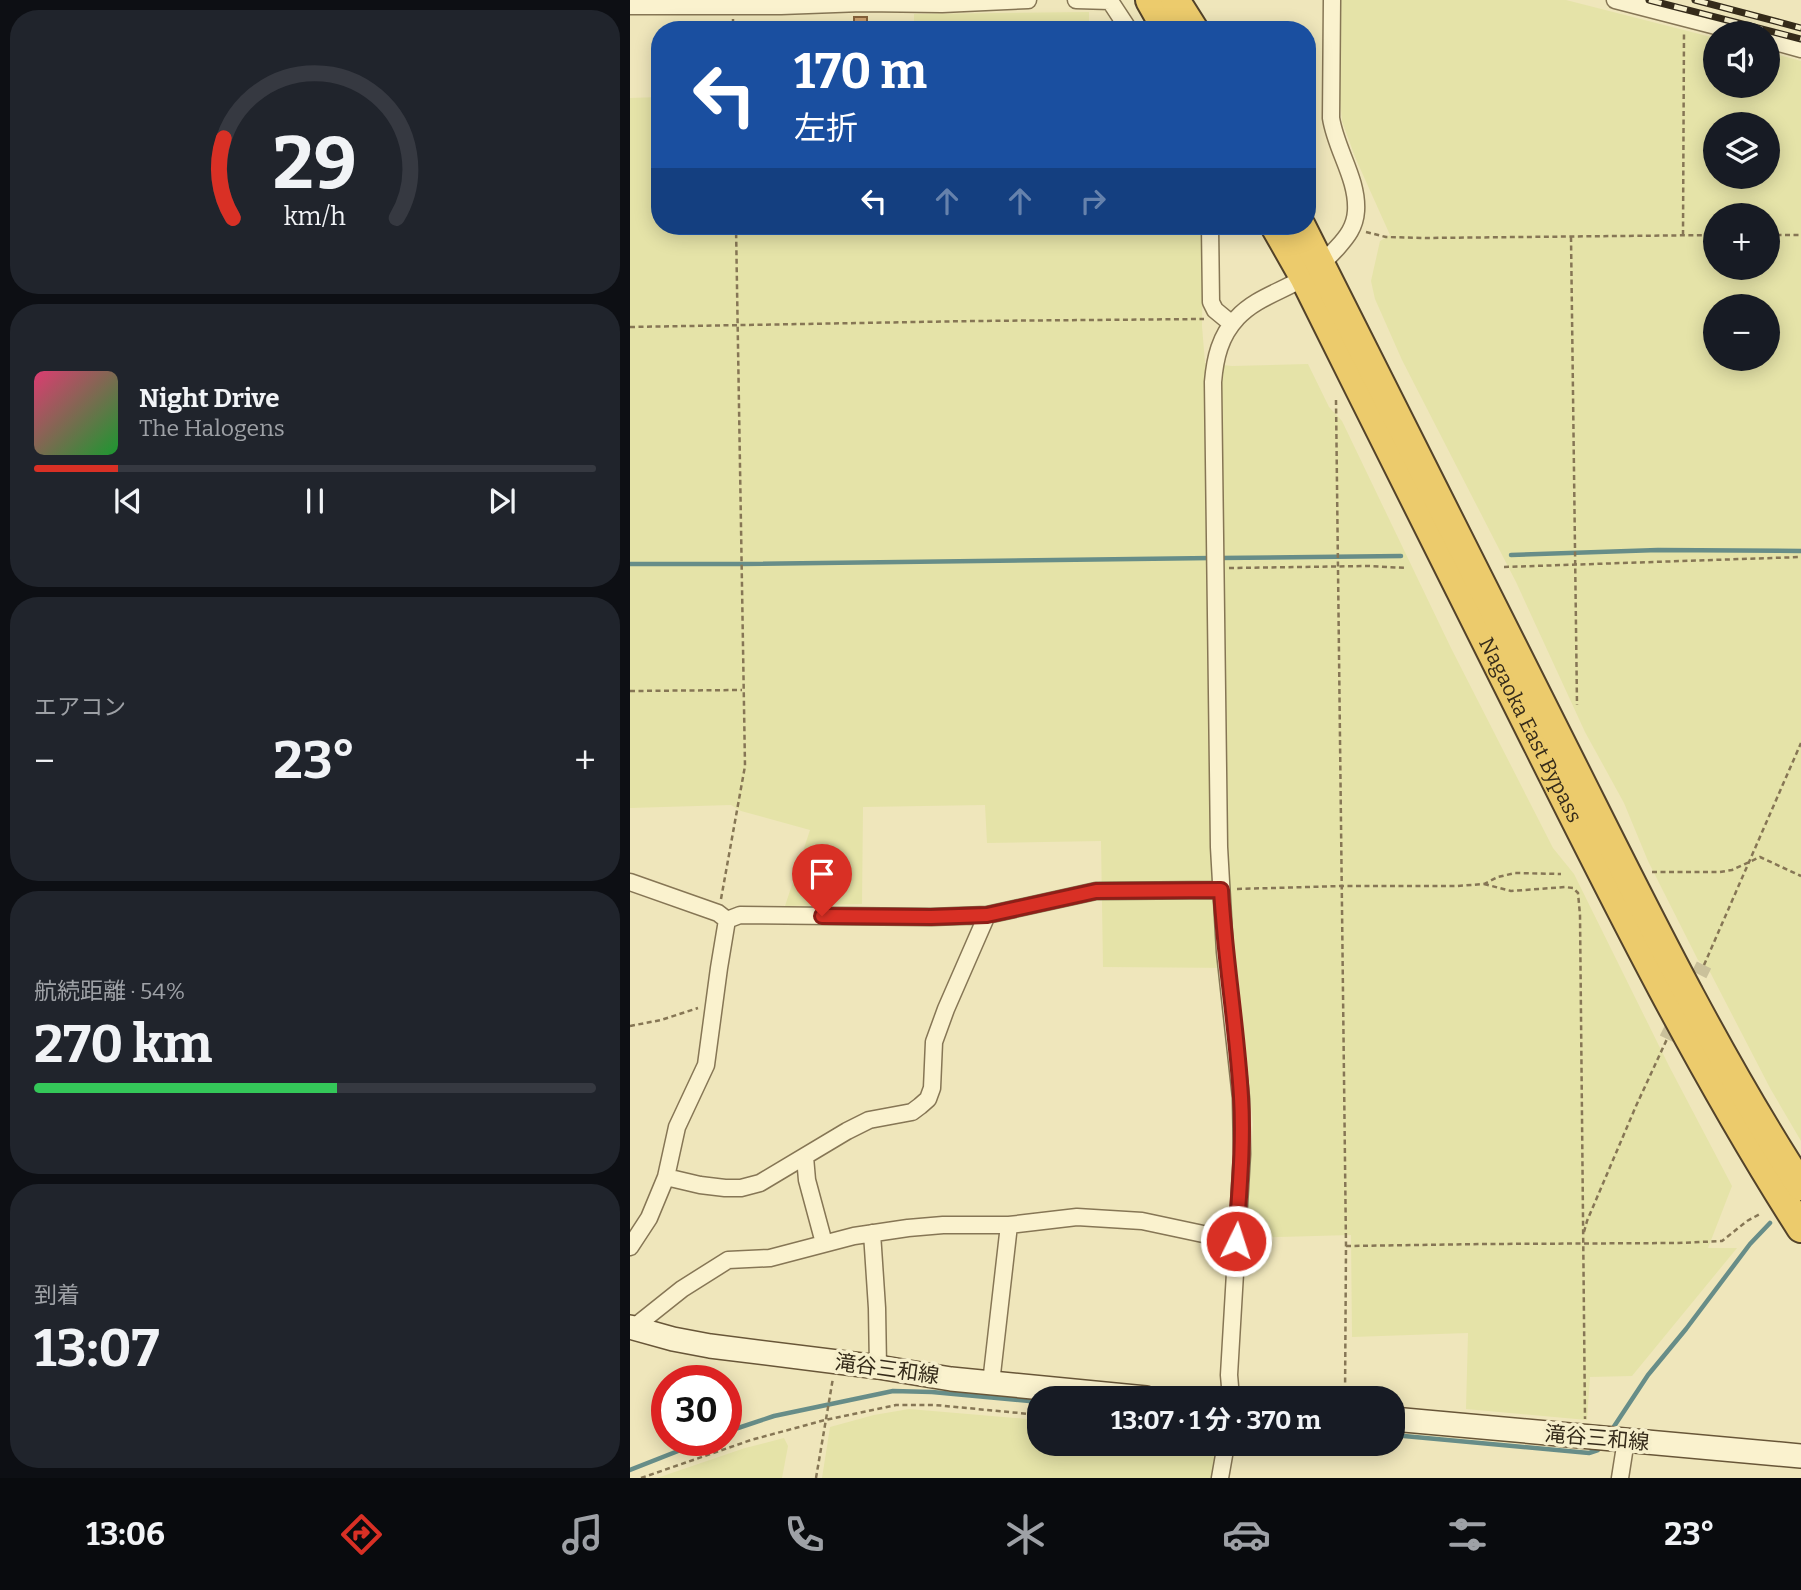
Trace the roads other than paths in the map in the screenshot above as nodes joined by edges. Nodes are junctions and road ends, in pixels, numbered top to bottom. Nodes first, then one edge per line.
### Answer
1 (1028, 0) edge
2 (1076, 0) edge
3 (1150, 0) edge
4 (1175, 0) edge
5 (1332, 0) edge
6 (1615, 0) edge
7 (630, 6) edge
8 (1123, 21) edge
9 (1162, 21) edge
10 (1188, 21) edge
11 (1703, 23) edge
12 (1780, 43) edge
13 (1801, 48) edge
14 (1210, 235) edge
15 (1282, 235) edge
16 (1303, 235) edge
17 (1312, 271) junction
18 (1231, 324) junction
19 (630, 882) edge
20 (1221, 890) junction
21 (987, 915) junction
22 (723, 916) junction
23 (1676, 1035) junction
24 (804, 1157) junction
25 (666, 1177) junction
26 (1801, 1186) edge
27 (1009, 1225) junction
28 (1801, 1228) edge
29 (872, 1233) junction
30 (1236, 1241) junction
31 (824, 1242) junction
32 (1801, 1243) edge
33 (630, 1247) edge
34 (631, 1327) edge
35 (878, 1367) junction
36 (991, 1383) junction
37 (1027, 1386) edge
38 (1230, 1386) edge
39 (1405, 1420) edge
40 (1626, 1440) junction
41 (1224, 1456) edge
42 (1801, 1456) edge
43 (1220, 1478) edge
44 (1620, 1478) edge

1 - 7 street
2 - 8 street
3 - 9 highway
4 - 10 highway
5 - 17 street
6 - 11 street
12 - 13 street
14 - 18 street
15 - 17 highway, Nagaoka East Bypass
16 - 17 highway, Nagaoka East Bypass
17 - 18 street
17 - 23 highway, Nagaoka East Bypass
17 - 26 highway, Nagaoka East Bypass
18 - 20 street
19 - 22 street
20 - 21 street
20 - 30 street
21 - 22 street
21 - 24 street
22 - 25 street
23 - 28 highway, Nagaoka East Bypass
23 - 32 highway
24 - 25 street
24 - 31 street
25 - 33 street
27 - 29 street
27 - 30 street
27 - 36 street
29 - 31 street
29 - 35 street
30 - 38 street
31 - 34 street
34 - 35 main road, 滝谷三和線
35 - 36 main road, 滝谷三和線
36 - 37 main road, 滝谷三和線
39 - 40 main road, 滝谷三和線
40 - 42 main road, 滝谷三和線
40 - 44 street
41 - 43 street

